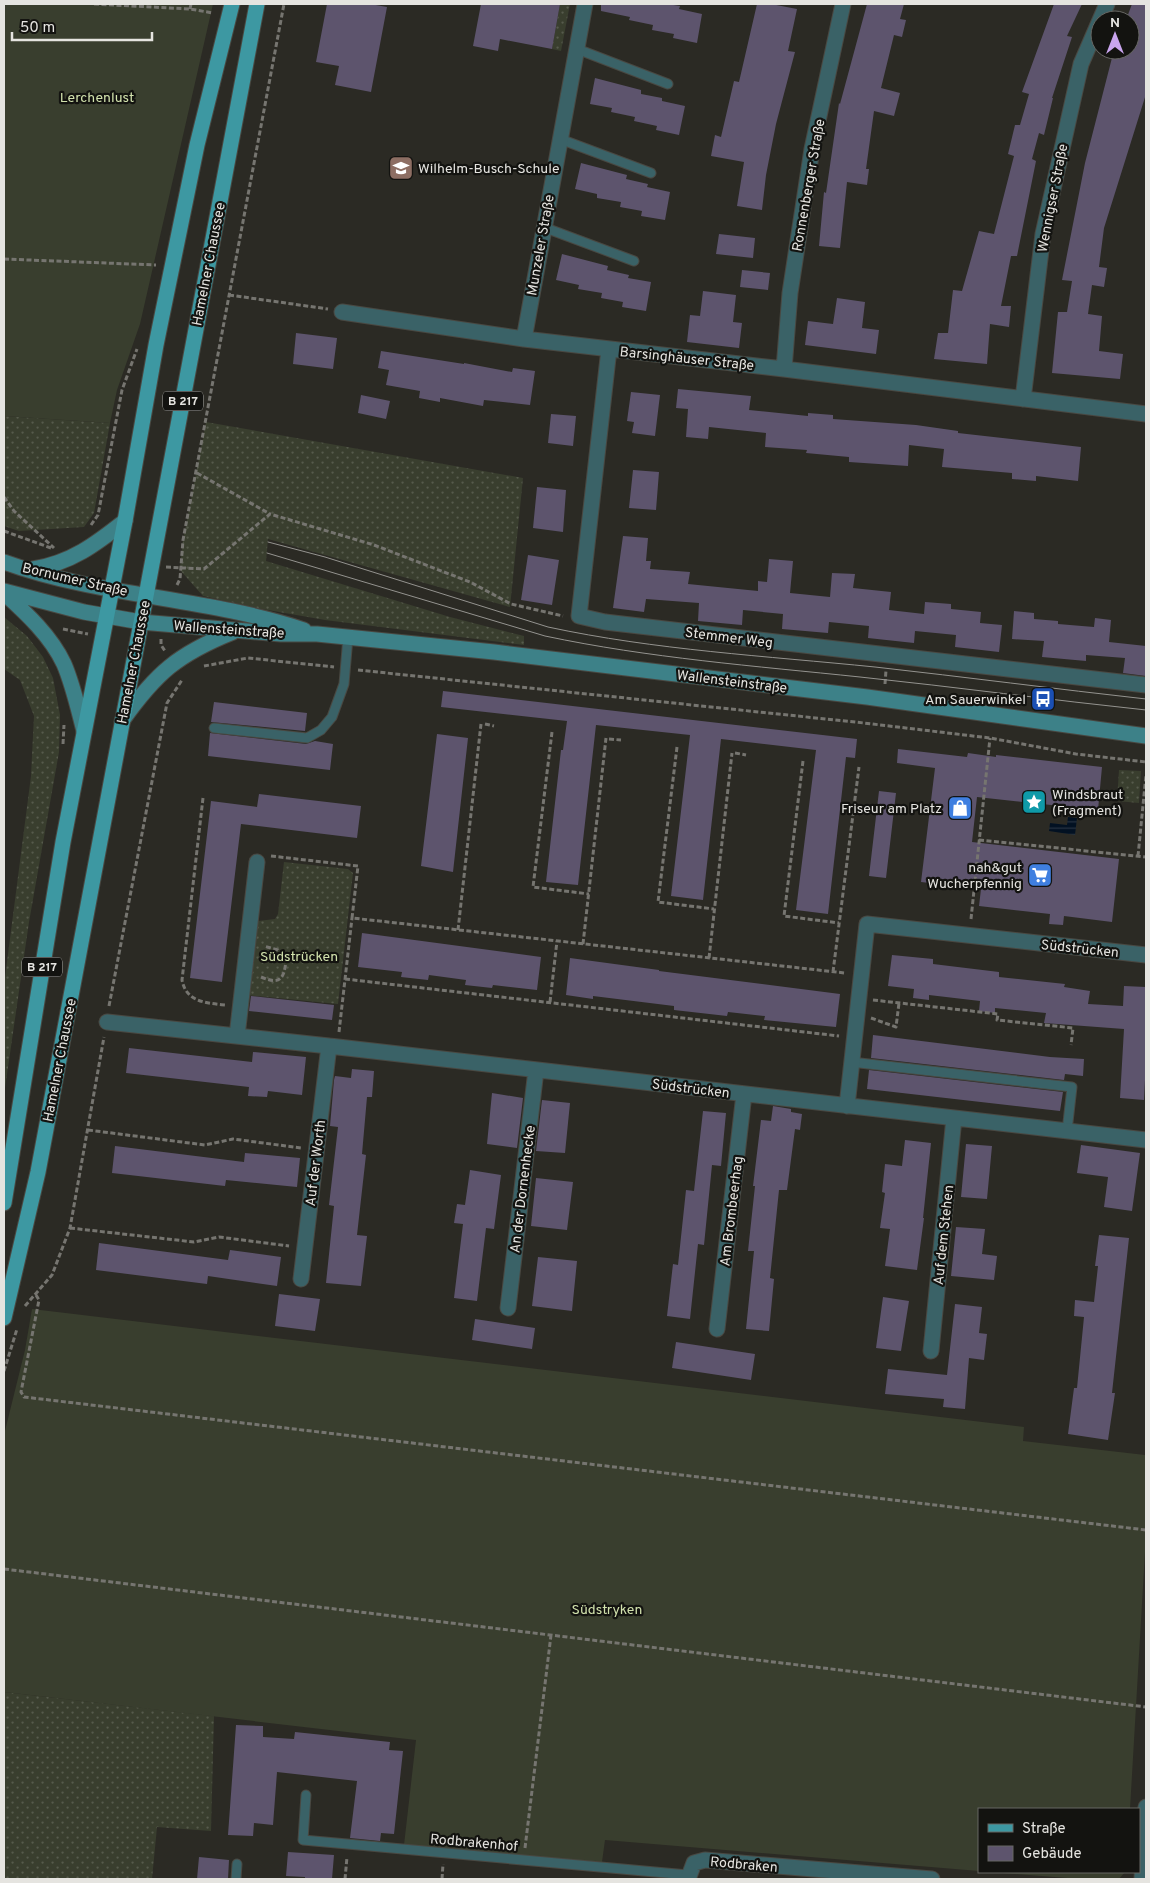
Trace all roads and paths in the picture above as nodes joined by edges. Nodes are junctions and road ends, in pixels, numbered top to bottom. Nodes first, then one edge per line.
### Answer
1 (94, 4) edge
2 (191, 4) edge
3 (232, 4) edge
4 (257, 4) edge
5 (284, 4) edge
6 (586, 4) edge
7 (844, 4) edge
8 (1107, 4) edge
9 (190, 9) junction
10 (215, 13) dead end
11 (577, 49) junction
12 (668, 84) dead end
13 (560, 139) junction
14 (651, 174) dead end
15 (543, 227) junction
16 (4, 259) edge
17 (634, 261) dead end
18 (157, 265) dead end
19 (229, 295) junction
20 (342, 312) joint
21 (524, 339) junction
22 (609, 349) junction
23 (784, 369) junction
24 (1023, 399) junction
25 (1146, 414) edge
26 (196, 473) junction
27 (4, 497) edge
28 (270, 514) junction
29 (126, 521) junction
30 (4, 531) edge
31 (4, 562) edge
32 (25, 570) junction
33 (112, 589) junction
34 (4, 592) edge
35 (146, 595) junction
36 (107, 616) junction
37 (579, 616) junction
38 (141, 622) junction
39 (237, 631) junction
40 (317, 634) junction
41 (348, 637) junction
42 (346, 668) junction
43 (198, 669) dead end
44 (184, 678) dead end
45 (1146, 685) edge
46 (122, 721) junction
47 (64, 724) dead end
48 (494, 726) dead end
49 (214, 728) dead end
50 (84, 731) junction
51 (552, 732) dead end
52 (1146, 736) edge
53 (990, 738) junction
54 (620, 740) dead end
55 (677, 746) dead end
56 (63, 752) dead end
57 (746, 755) dead end
58 (803, 761) dead end
59 (1146, 762) edge
60 (859, 767) dead end
61 (1146, 775) edge
62 (1145, 795) edge
63 (203, 798) dead end
64 (979, 840) junction
65 (1139, 841) junction
66 (1146, 842) edge
67 (1138, 856) junction
68 (1146, 857) edge
69 (256, 862) joint
70 (589, 894) junction
71 (714, 909) junction
72 (352, 918) junction
73 (840, 923) junction
74 (458, 930) junction
75 (969, 936) junction
76 (264, 940) dead end
77 (557, 941) junction
78 (583, 944) junction
79 (264, 946) junction
80 (1146, 955) edge
81 (262, 956) dead end
82 (709, 958) junction
83 (833, 972) junction
84 (260, 974) dead end
85 (861, 975) junction
86 (345, 979) junction
87 (550, 1003) junction
88 (899, 1003) junction
89 (858, 1006) junction
90 (240, 1007) junction
91 (107, 1022) junction
92 (237, 1036) junction
93 (854, 1037) junction
94 (1071, 1045) dead end
95 (333, 1047) junction
96 (852, 1062) junction
97 (536, 1070) junction
98 (744, 1094) junction
99 (847, 1106) junction
100 (954, 1118) junction
101 (88, 1130) junction
102 (1067, 1131) junction
103 (1146, 1140) edge
104 (317, 1149) junction
105 (4, 1203) edge
106 (70, 1228) junction
107 (305, 1248) junction
108 (301, 1279) dead end
109 (36, 1295) junction
110 (508, 1308) dead end
111 (22, 1314) dead end
112 (4, 1318) edge
113 (19, 1323) dead end
114 (717, 1329) dead end
115 (931, 1351) dead end
116 (4, 1371) edge
117 (1146, 1530) edge
118 (4, 1569) edge
119 (551, 1635) junction
120 (1146, 1707) edge
121 (306, 1795) dead end
122 (1146, 1807) edge
123 (348, 1844) junction
124 (523, 1860) junction
125 (237, 1864) dead end
126 (688, 1877) edge
127 (236, 1879) edge
128 (345, 1879) edge
129 (932, 1879) edge
130 (1142, 1879) edge

1 - 9 path
2 - 9 path
3 - 29 main road, B 217
4 - 35 main road, Hamelner Chaussee / B 217
5 - 19 path
6 - 11 street, Munzeler Straße
7 - 23 street, Ronnenberger Straße
8 - 24 street, Wennigser Straße
9 - 10 path
11 - 12 lane
11 - 13 street, Munzeler Straße
13 - 14 lane
13 - 15 street, Munzeler Straße
15 - 17 lane
15 - 21 street, Munzeler Straße
16 - 18 path
19 - 20 path
19 - 26 path
20 - 21 street, Barsinghäuser Straße
21 - 22 street, Barsinghäuser Straße
22 - 23 street, Barsinghäuser Straße
22 - 37 street
23 - 24 street, Barsinghäuser Straße
24 - 25 street, Barsinghäuser Straße
26 - 28 path
26 - 28 path
27 - 30 path
28 - 37 path
29 - 32 street
29 - 33 main road, B 217
31 - 32 street, Bornumer Straße
32 - 33 street, Bornumer Straße
33 - 35 street, Bornumer Straße
33 - 36 main road, B 217
34 - 36 street, Bornumer Straße
34 - 50 street
35 - 38 main road, Hamelner Chaussee / B 217
35 - 40 street, Wallensteinstraße
36 - 38 street, Bornumer Straße
36 - 50 main road, B 217
37 - 45 street, Stemmer Weg
38 - 39 street, Wallensteinstraße
38 - 46 main road, Hamelner Chaussee / B 217
39 - 40 street, Wallensteinstraße
39 - 46 street
40 - 41 street, Wallensteinstraße
41 - 42 lane
41 - 52 street, Wallensteinstraße
42 - 43 path
42 - 49 lane
42 - 53 path
44 - 91 path
46 - 112 main road, Hamelner Chaussee / B 217
47 - 56 path
48 - 74 path
50 - 105 main road, B 217
51 - 70 path
53 - 59 path
53 - 64 path
54 - 70 path
55 - 71 path
57 - 71 path
58 - 73 path
60 - 73 path
61 - 62 path
62 - 65 path
63 - 90 path
64 - 67 path
64 - 75 path
65 - 66 path
65 - 67 path
67 - 68 path
69 - 72 path
69 - 90 street
70 - 78 path
71 - 82 path
72 - 74 path
72 - 86 path
73 - 83 path
74 - 77 path
75 - 80 street, Südstrücken
75 - 85 street, Südstrücken
76 - 79 path
77 - 78 path
77 - 87 path
78 - 82 path
79 - 81 path
79 - 84 path
82 - 83 path
83 - 85 path
85 - 89 street, Südstrücken
86 - 87 path
86 - 95 path
87 - 93 path
88 - 89 path
88 - 89 path
88 - 94 path
89 - 93 street, Südstrücken
90 - 92 street
91 - 92 street, Südstrücken
91 - 101 path
92 - 95 street, Südstrücken
93 - 96 street, Südstrücken
95 - 97 street, Südstrücken
95 - 104 street, Auf der Worth
96 - 99 street, Südstrücken
96 - 102 lane
97 - 98 street, Südstrücken
97 - 110 street, An der Dornenhecke
98 - 99 street, Südstrücken
98 - 114 street, Am Brombeerhag
99 - 100 street, Südstrücken
100 - 102 street, Südstrücken
100 - 115 street, Auf dem Stehen
101 - 104 path
101 - 106 path
102 - 103 street, Südstrücken
104 - 107 street, Auf der Worth
106 - 107 path
106 - 109 path
107 - 108 street, Auf der Worth
109 - 111 path
109 - 117 path
113 - 116 path
118 - 119 path
119 - 120 path
119 - 124 path
121 - 123 lane, Rodbrakenhof
122 - 130 street
123 - 124 lane, Rodbrakenhof
123 - 128 path
124 - 126 lane, Rodbrakenhof
125 - 127 lane
126 - 129 street, Rodbraken

